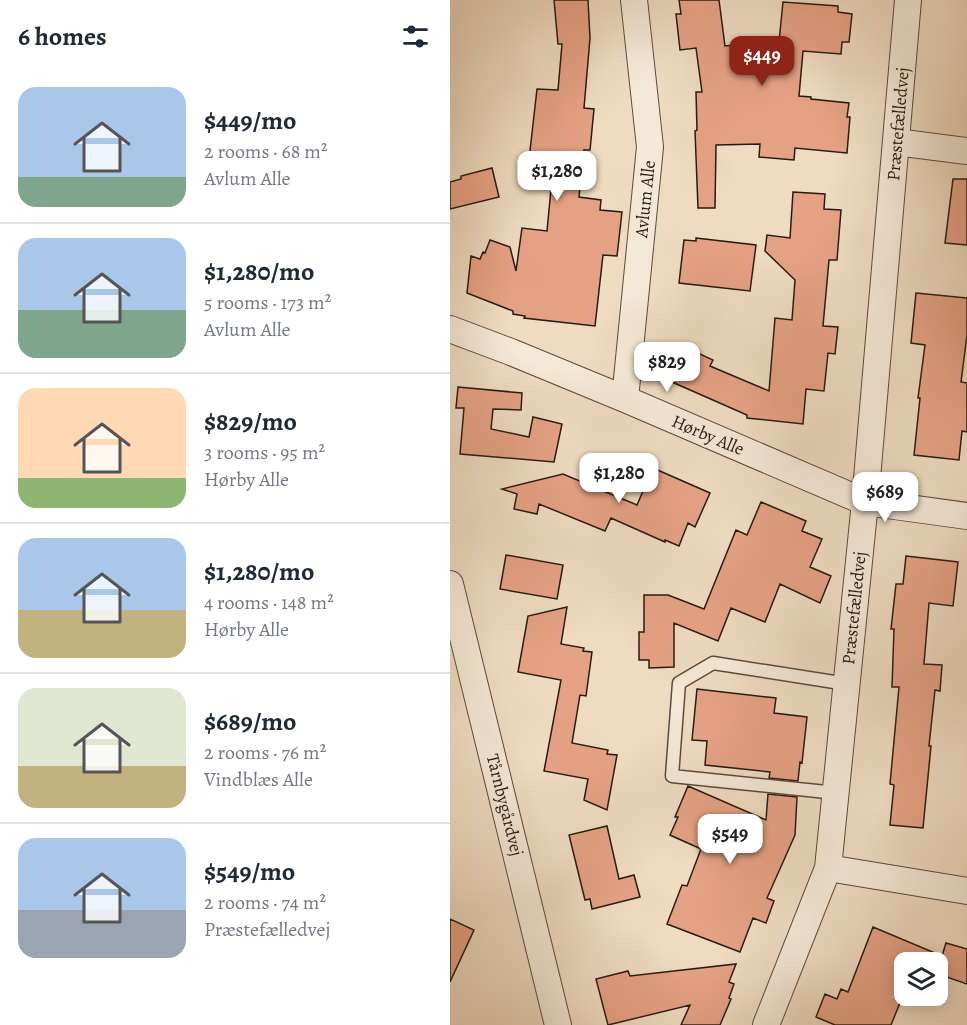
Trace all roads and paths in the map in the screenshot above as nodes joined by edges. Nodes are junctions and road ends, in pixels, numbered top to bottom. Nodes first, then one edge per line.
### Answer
1 (634, 0) edge
2 (908, 0) edge
3 (896, 142) junction
4 (967, 151) edge
5 (450, 329) edge
6 (625, 399) junction
7 (865, 502) junction
8 (967, 516) edge
9 (450, 584) edge
10 (847, 684) junction
11 (836, 793) junction
12 (828, 868) junction
13 (967, 891) edge
14 (558, 1025) edge
15 (766, 1025) edge

1 - 6 street, Avlum Alle
2 - 3 street, Præstefælledvej
3 - 4 street
3 - 7 street, Præstefælledvej
5 - 6 street, Hørby Alle
6 - 7 street, Hørby Alle
7 - 8 street, Hørby Alle
7 - 10 street, Præstefælledvej
9 - 14 street, Tårnbygårdvej
10 - 11 street, Præstefælledvej
10 - 11 lane
11 - 12 street, Præstefælledvej
12 - 13 street
12 - 15 street, Præstefælledvej

